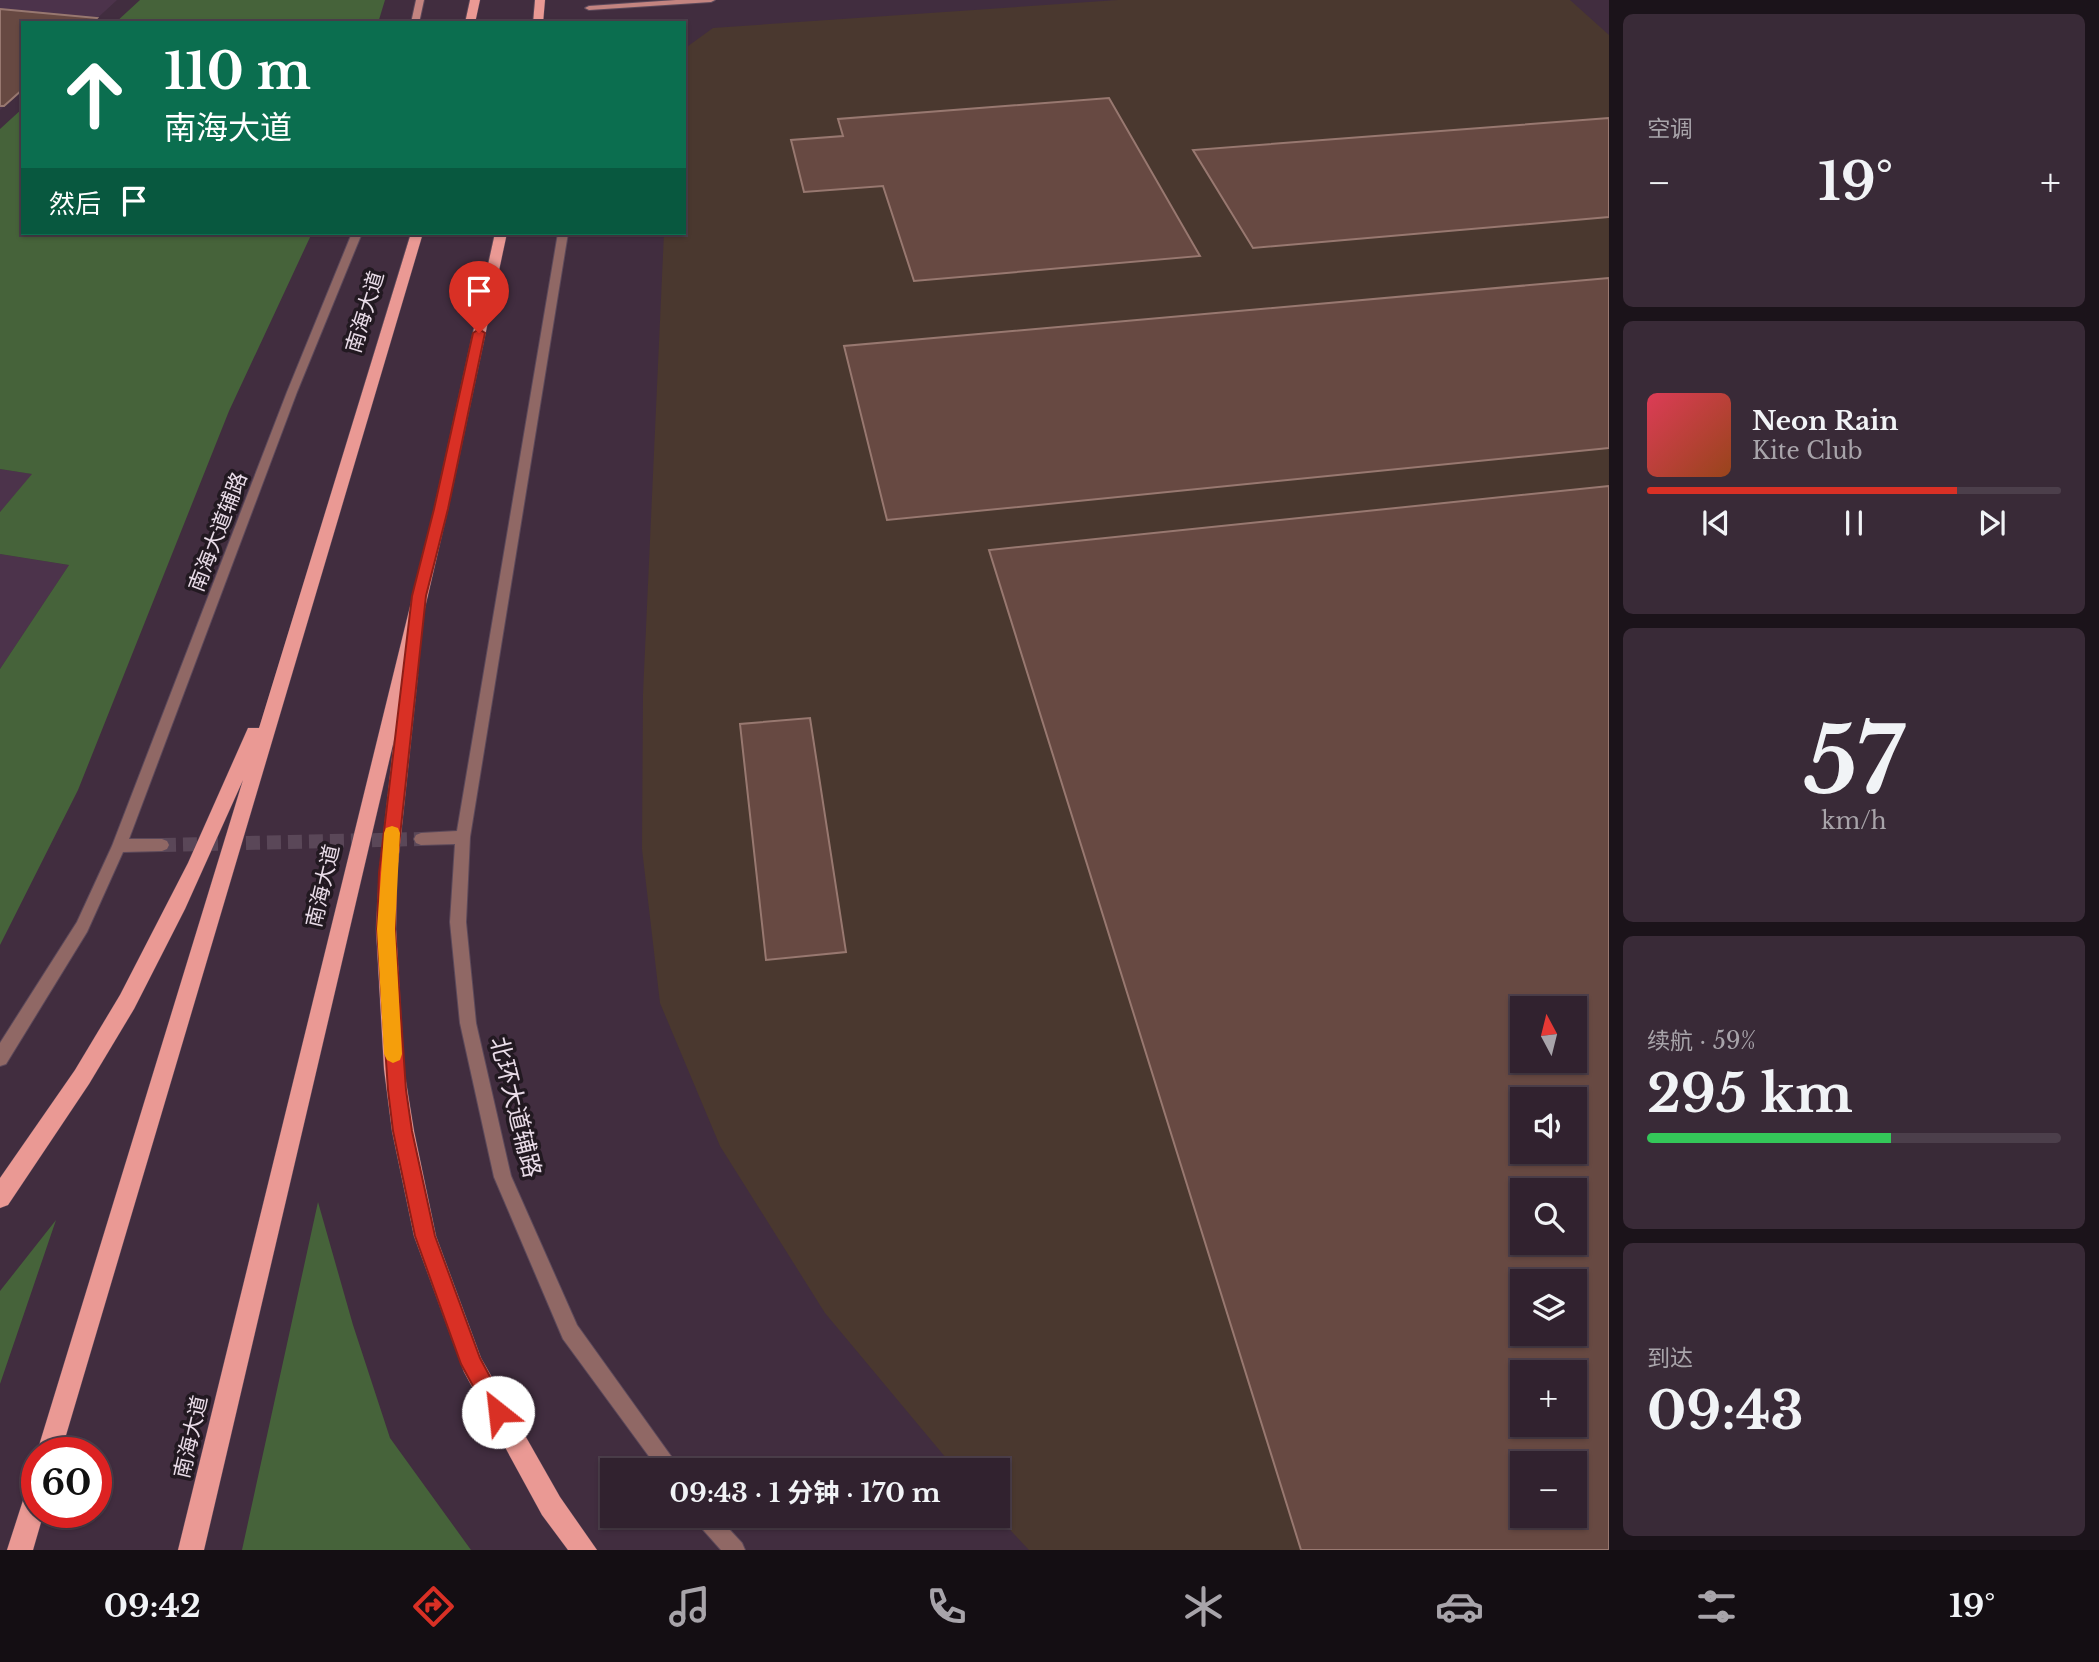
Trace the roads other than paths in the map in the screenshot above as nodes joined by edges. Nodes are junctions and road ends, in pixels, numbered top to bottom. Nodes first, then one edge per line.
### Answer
1 (420, 0) edge
2 (475, 0) edge
3 (540, 0) edge
4 (711, 0) edge
5 (588, 8) edge
6 (415, 21) edge
7 (470, 21) edge
8 (538, 21) edge
9 (356, 235) edge
10 (416, 235) edge
11 (501, 235) edge
12 (563, 235) edge
13 (419, 596) junction
14 (292, 643) junction
15 (463, 837) junction
16 (421, 839) tunnel mouth
17 (162, 845) tunnel mouth
18 (119, 846) junction
19 (0, 1058) edge
20 (0, 1197) edge
21 (54, 1437) edge
22 (662, 1458) edge
23 (27, 1528) edge
24 (715, 1528) edge
25 (20, 1550) edge
26 (191, 1550) edge
27 (584, 1550) edge
28 (735, 1550) edge

1 - 6 main road
2 - 7 main road
3 - 8 main road
4 - 5 main road
9 - 18 street, 南海大道辅路
10 - 14 main road, 南海大道
11 - 13 main road, 南海大道
12 - 15 street, 北环大道辅路
13 - 26 main road, 南海大道
13 - 27 main road
14 - 20 main road
14 - 21 main road, 南海大道
15 - 16 street
15 - 22 street, 北环大道辅路
17 - 18 street
18 - 19 street
23 - 25 main road
24 - 28 street

